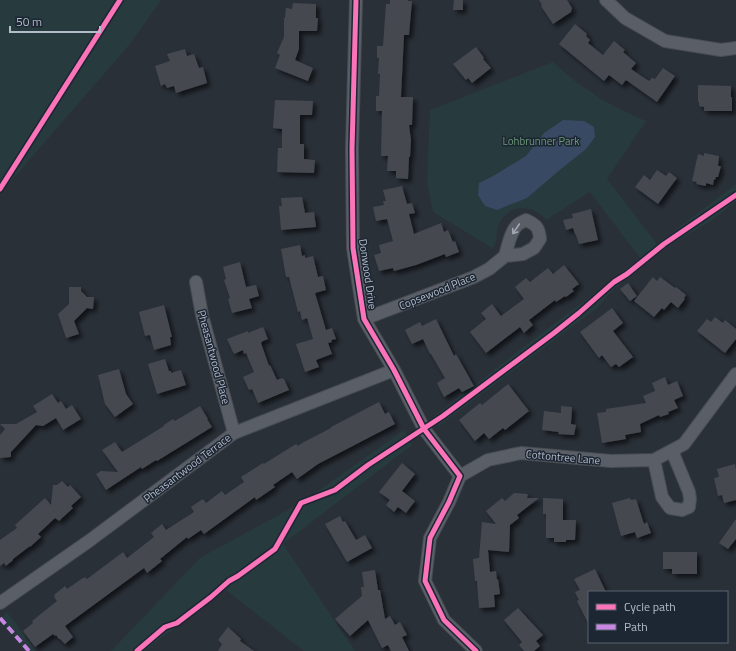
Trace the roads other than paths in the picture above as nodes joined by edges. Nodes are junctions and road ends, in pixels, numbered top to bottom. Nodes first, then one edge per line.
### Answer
1 (356, 0) edge
2 (606, 0) edge
3 (736, 48) edge
4 (505, 256) dead end
5 (196, 282) dead end
6 (364, 319) junction
7 (394, 370) junction
8 (736, 374) edge
9 (234, 433) junction
10 (672, 451) junction
11 (654, 460) junction
12 (460, 476) junction
13 (0, 603) edge
14 (476, 651) edge

1 - 6 street, Donwood Drive
2 - 3 street
4 - 6 street, Copsewood Place
5 - 9 street, Pheasantwood Place
6 - 7 street, Donwood Drive
7 - 9 street, Pheasantwood Terrace
7 - 12 street, Donwood Drive
8 - 10 street, Cottontree Lane
9 - 13 street, Pheasantwood Terrace
10 - 11 street, Cottontree Lane
10 - 11 street
11 - 12 street, Cottontree Lane
12 - 14 street

